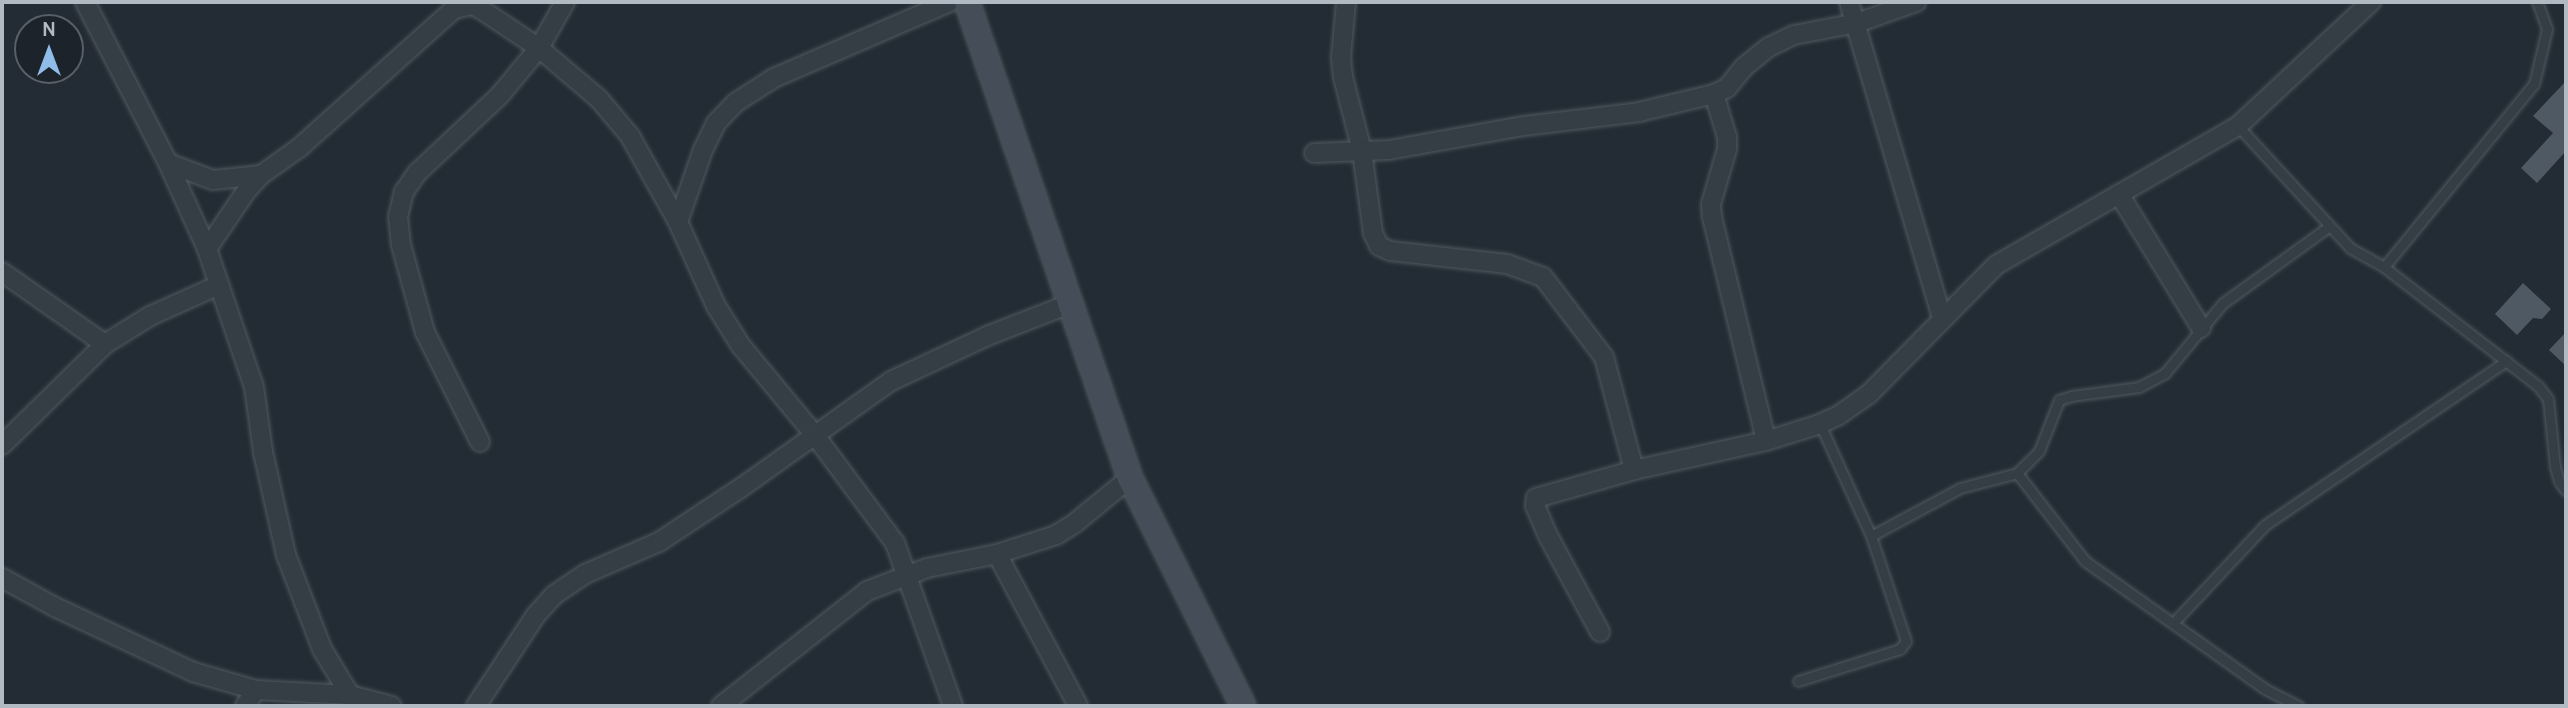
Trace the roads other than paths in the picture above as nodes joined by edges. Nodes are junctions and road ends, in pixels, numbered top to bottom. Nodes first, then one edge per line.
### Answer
1 (85, 2) edge
2 (565, 2) edge
3 (950, 2) edge
4 (967, 2) edge
5 (1346, 2) edge
6 (1849, 2) edge
7 (1916, 2) edge
8 (2371, 2) edge
9 (2537, 2) edge
10 (1857, 23) junction
11 (539, 48) junction
12 (1714, 94) junction
13 (2238, 126) junction
14 (1362, 151) junction
15 (1314, 153) dead end
16 (168, 163) junction
17 (261, 175) junction
18 (2119, 194) junction
19 (678, 222) junction
20 (2328, 227) junction
21 (207, 249) junction
22 (2384, 267) junction
23 (2, 272) edge
24 (219, 285) junction
25 (1069, 303) junction
26 (1942, 319) junction
27 (2201, 328) junction
28 (105, 344) junction
29 (2506, 361) junction
30 (1820, 424) junction
31 (814, 434) junction
32 (1766, 441) junction
33 (480, 442) dead end
34 (2, 444) edge
35 (1634, 470) junction
36 (2017, 473) junction
37 (1130, 478) junction
38 (2566, 491) edge
39 (1871, 536) junction
40 (997, 554) junction
41 (908, 576) junction
42 (2, 578) edge
43 (2173, 623) junction
44 (1600, 632) dead end
45 (1798, 681) dead end
46 (256, 690) junction
47 (350, 695) junction
48 (244, 706) edge
49 (392, 706) edge
50 (476, 706) edge
51 (722, 706) edge
52 (953, 706) edge
53 (1078, 706) edge
54 (1243, 706) edge
55 (2299, 706) edge

1 - 16 street
2 - 11 street
3 - 19 street
4 - 25 street
5 - 14 street
6 - 10 street
7 - 10 street
8 - 13 street
9 - 22 lane
10 - 12 street
10 - 26 street
11 - 17 street
11 - 19 street
11 - 33 street
12 - 14 street
12 - 32 street
13 - 18 street
13 - 20 lane
14 - 15 street
14 - 35 street
16 - 17 street
16 - 21 street
17 - 21 street
18 - 26 street
18 - 27 street
19 - 31 street
20 - 22 lane
20 - 27 lane
21 - 24 street
22 - 29 lane
23 - 28 street
24 - 28 street
24 - 47 street
25 - 31 street
25 - 37 street
26 - 30 street
27 - 36 lane
28 - 34 street
29 - 38 lane
29 - 43 lane
30 - 32 street
30 - 39 lane
31 - 41 street
31 - 50 street
32 - 35 street
35 - 44 street
36 - 39 lane
36 - 43 lane
37 - 40 street
37 - 54 street
39 - 45 lane
40 - 41 street
40 - 53 street
41 - 51 street
41 - 52 street
42 - 46 street
43 - 55 lane
46 - 47 street
46 - 48 street
47 - 49 street

